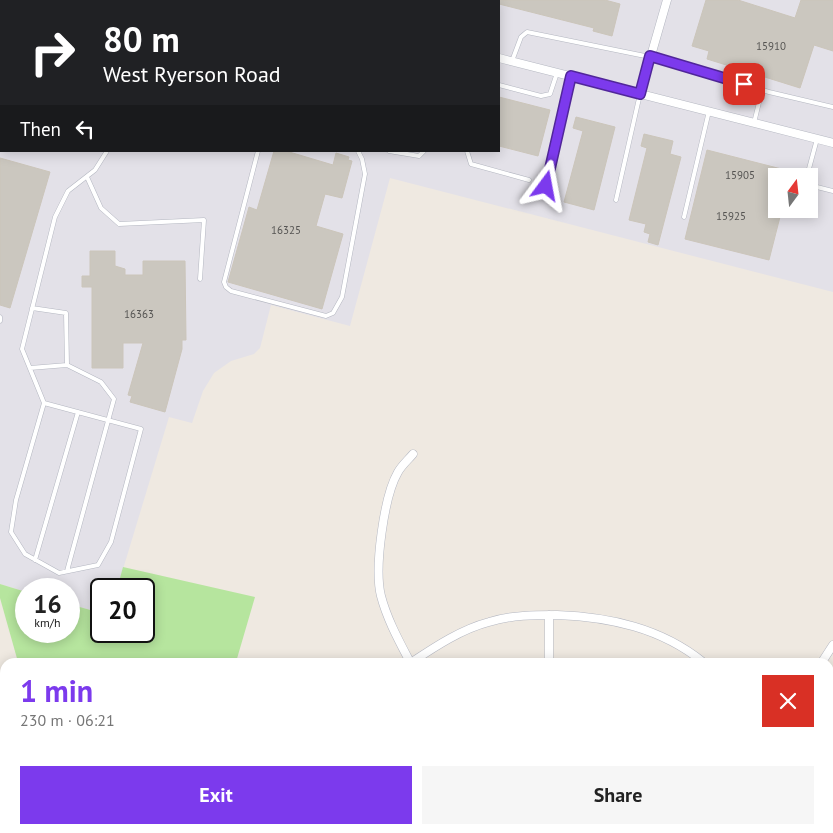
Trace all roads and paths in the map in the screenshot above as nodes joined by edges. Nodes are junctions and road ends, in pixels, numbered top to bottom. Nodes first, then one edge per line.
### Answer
1 (667, 0) edge
2 (650, 56) junction
3 (500, 58) edge
4 (512, 61) junction
5 (557, 73) junction
6 (571, 76) junction
7 (500, 85) edge
8 (762, 90) junction
9 (640, 94) junction
10 (833, 107) edge
11 (709, 112) junction
12 (754, 123) junction
13 (817, 139) junction
14 (833, 143) edge
15 (106, 152) edge
16 (258, 152) edge
17 (358, 152) edge
18 (395, 152) edge
19 (423, 152) edge
20 (467, 152) edge
21 (809, 168) edge
22 (87, 177) junction
23 (529, 180) dead end
24 (546, 186) dead end
25 (818, 187) edge
26 (833, 191) edge
27 (616, 200) dead end
28 (684, 217) dead end
29 (200, 279) dead end
30 (32, 308) junction
31 (0, 317) edge
32 (0, 322) edge
33 (67, 365) junction
34 (30, 368) junction
35 (44, 403) junction
36 (78, 412) junction
37 (109, 421) junction
38 (413, 454) dead end
39 (35, 560) junction
40 (67, 572) junction
41 (549, 615) junction
42 (833, 645) edge
43 (409, 658) edge
44 (418, 658) edge
45 (549, 658) edge
46 (697, 658) edge
47 (825, 658) edge

1 - 2 street
2 - 4 lane
2 - 8 lane
2 - 9 street
3 - 4 street
4 - 5 street
5 - 6 street
5 - 7 lane
6 - 9 street
6 - 24 lane
8 - 10 lane
8 - 12 lane
9 - 11 street
9 - 27 lane
11 - 12 street
11 - 28 lane
12 - 13 street
13 - 14 street
13 - 21 lane
15 - 22 lane
16 - 17 lane
18 - 19 lane
20 - 23 lane
22 - 29 lane
22 - 30 lane
25 - 26 lane
30 - 33 lane
30 - 34 lane
31 - 32 lane
33 - 34 lane
33 - 37 lane
34 - 35 lane
35 - 36 lane
35 - 39 lane
36 - 37 lane
36 - 39 lane
37 - 40 lane
37 - 40 lane
38 - 43 street
39 - 40 lane
41 - 44 street
41 - 45 street
41 - 46 street
42 - 47 street

